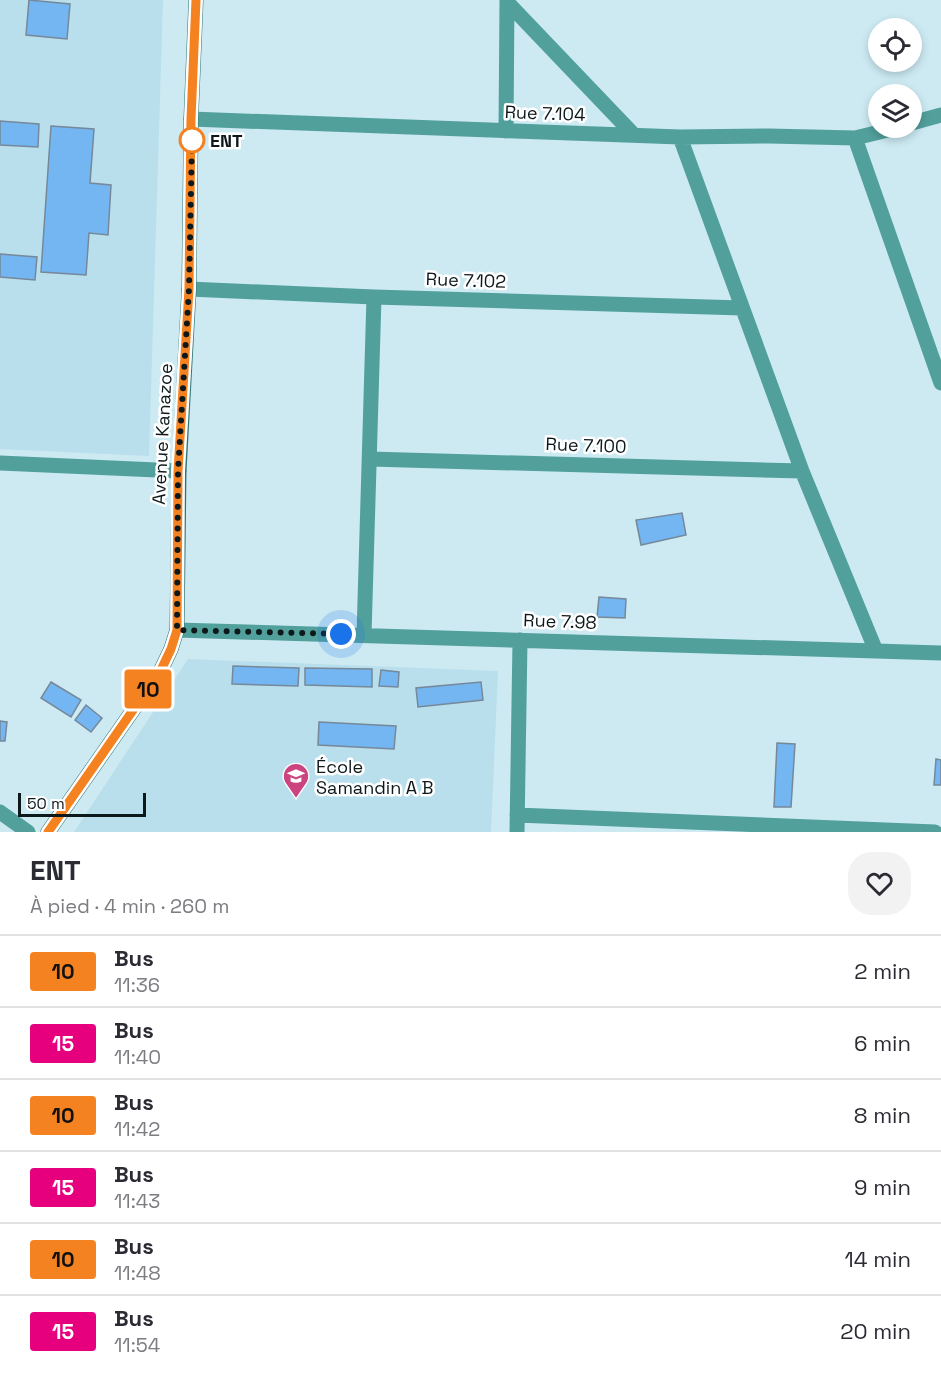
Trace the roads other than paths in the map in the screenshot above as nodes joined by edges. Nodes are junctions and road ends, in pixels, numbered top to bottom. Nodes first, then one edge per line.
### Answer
1 (196, 0) edge
2 (507, 1) edge
3 (941, 115) edge
4 (191, 119) junction
5 (922, 120) edge
6 (506, 131) junction
7 (634, 135) junction
8 (868, 135) edge
9 (680, 137) junction
10 (855, 138) junction
11 (189, 289) junction
12 (374, 297) junction
13 (742, 308) junction
14 (941, 383) edge
15 (370, 459) junction
16 (0, 463) edge
17 (178, 471) junction
18 (802, 471) junction
19 (177, 630) junction
20 (364, 635) junction
21 (520, 640) junction
22 (876, 651) junction
23 (941, 653) edge
24 (0, 812) edge
25 (517, 815) junction
26 (853, 830) edge
27 (28, 832) edge
28 (48, 832) edge
29 (516, 832) edge
30 (935, 832) edge

1 - 4 street, Avenue Kanazoe
2 - 6 street
2 - 7 street
3 - 5 street
4 - 6 street, Rue 7.104
4 - 11 street, Avenue Kanazoe
6 - 7 street, Rue 7.104
7 - 9 street, Rue 7.104
8 - 10 street, Rue 7.104
9 - 10 street, Rue 7.104
9 - 13 street
10 - 14 street
11 - 12 street, Rue 7.102
11 - 17 street, Avenue Kanazoe
12 - 13 street, Rue 7.102
12 - 15 street
13 - 18 street
15 - 18 street, Rue 7.100
15 - 20 street
16 - 17 street
17 - 19 street, Avenue Kanazoe
18 - 22 street
19 - 20 street, Rue 7.98
19 - 28 street, Avenue Kanazoe
20 - 21 street, Rue 7.98
21 - 22 street, Rue 7.98
21 - 25 street
22 - 23 street, Rue 7.98
24 - 27 street
25 - 26 street
25 - 29 street
26 - 30 street

